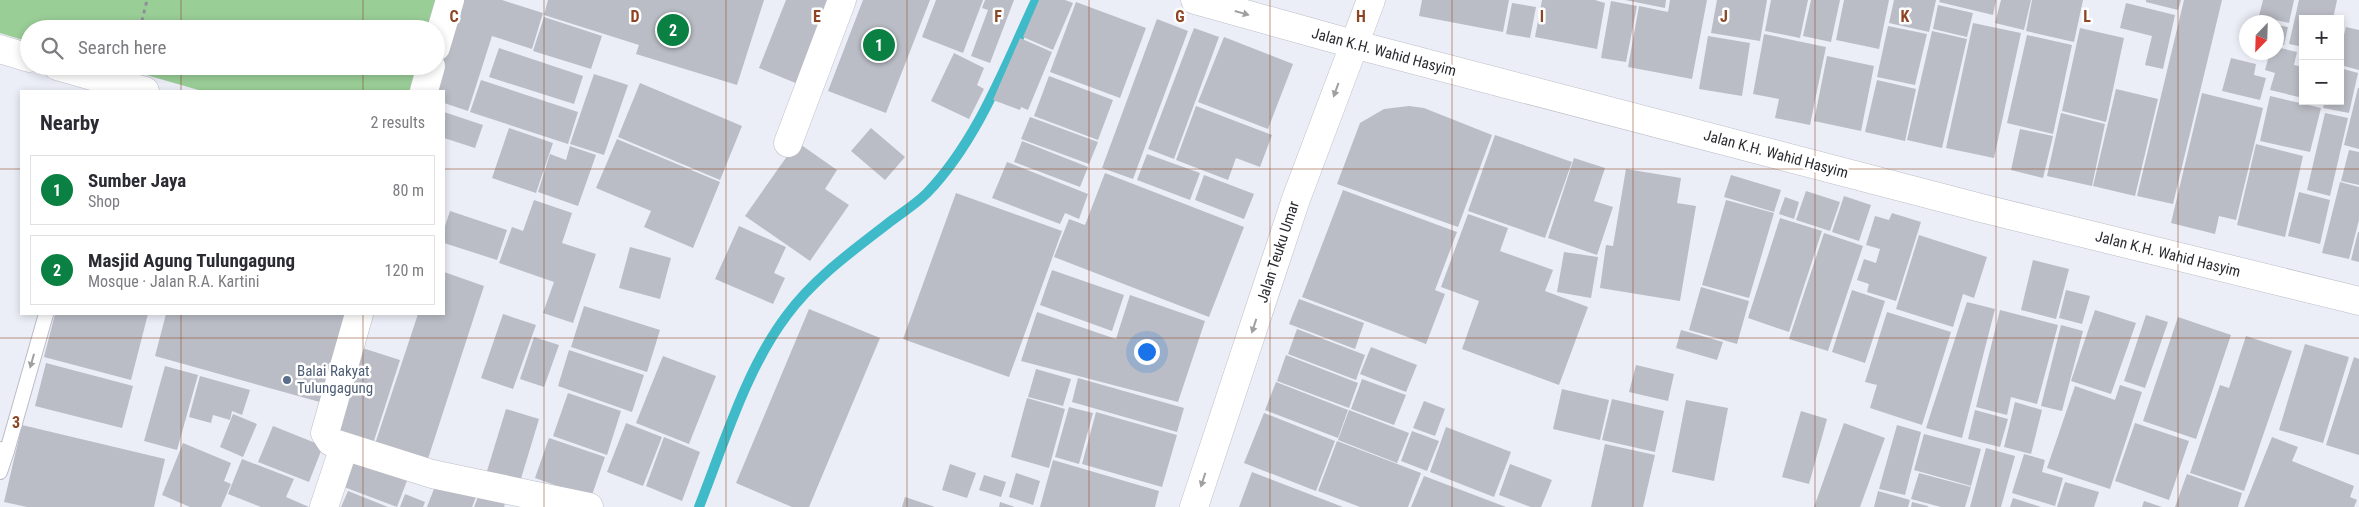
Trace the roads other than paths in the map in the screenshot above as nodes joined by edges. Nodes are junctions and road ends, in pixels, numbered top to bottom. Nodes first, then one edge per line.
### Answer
1 (450, 0) edge
2 (842, 0) edge
3 (1195, 0) edge
4 (1371, 0) edge
5 (444, 20) edge
6 (1353, 44) junction
7 (0, 49) edge
8 (20, 55) edge
9 (80, 75) edge
10 (428, 75) edge
11 (111, 87) edge
12 (136, 90) edge
13 (424, 90) edge
14 (788, 143) dead end
15 (2359, 301) edge
16 (46, 315) edge
17 (359, 315) edge
18 (344, 447) junction
19 (3, 450) edge
20 (0, 472) edge
21 (324, 507) edge
22 (588, 507) edge
23 (1194, 507) edge

1 - 5 street
2 - 14 street
3 -> 6 street, Jalan K.H. Wahid Hasyim
4 - 6 street, Jalan Teuku Umar
6 - 15 street, Jalan K.H. Wahid Hasyim
6 -> 23 street, Jalan Teuku Umar
7 - 8 street
9 - 11 street
10 - 13 street
11 - 12 street
16 -> 19 lane
17 - 18 street
18 - 21 street
18 - 22 street
19 - 20 lane

